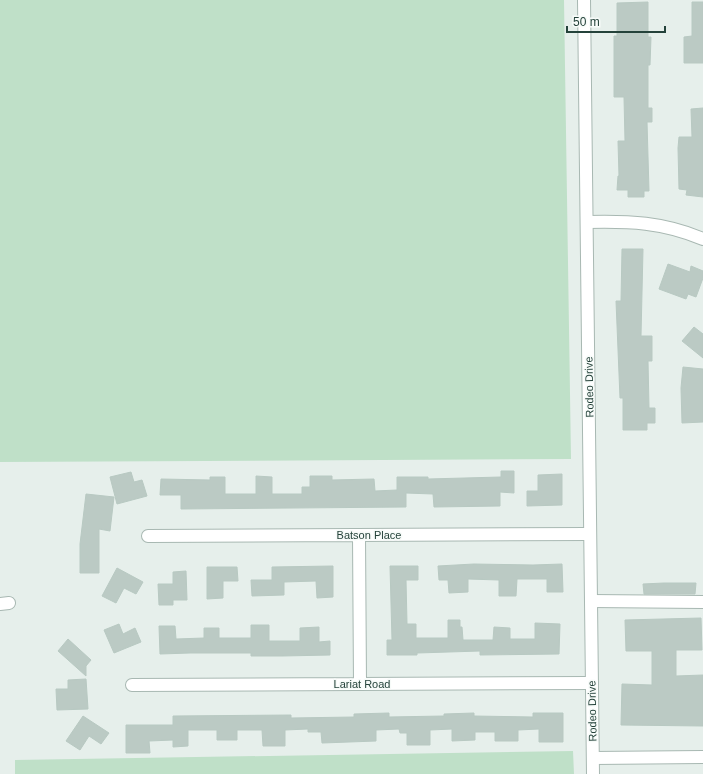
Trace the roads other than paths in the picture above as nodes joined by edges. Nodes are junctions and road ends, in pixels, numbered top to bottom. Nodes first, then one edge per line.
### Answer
1 (584, 0) edge
2 (587, 222) junction
3 (703, 239) edge
4 (590, 534) junction
5 (148, 536) dead end
6 (359, 536) junction
7 (591, 601) junction
8 (703, 602) edge
9 (592, 683) junction
10 (360, 684) junction
11 (132, 685) dead end
12 (703, 757) edge
13 (593, 758) junction
14 (593, 774) edge

1 - 2 street, Rodeo Drive
2 - 3 street
2 - 4 street, Rodeo Drive
4 - 6 street, Batson Place
4 - 7 street, Rodeo Drive
5 - 6 street, Batson Place
6 - 10 street
7 - 8 street
7 - 9 street, Rodeo Drive
9 - 10 street, Lariat Road
9 - 13 street, Rodeo Drive
10 - 11 street, Lariat Road
12 - 13 street
13 - 14 street, Rodeo Drive

